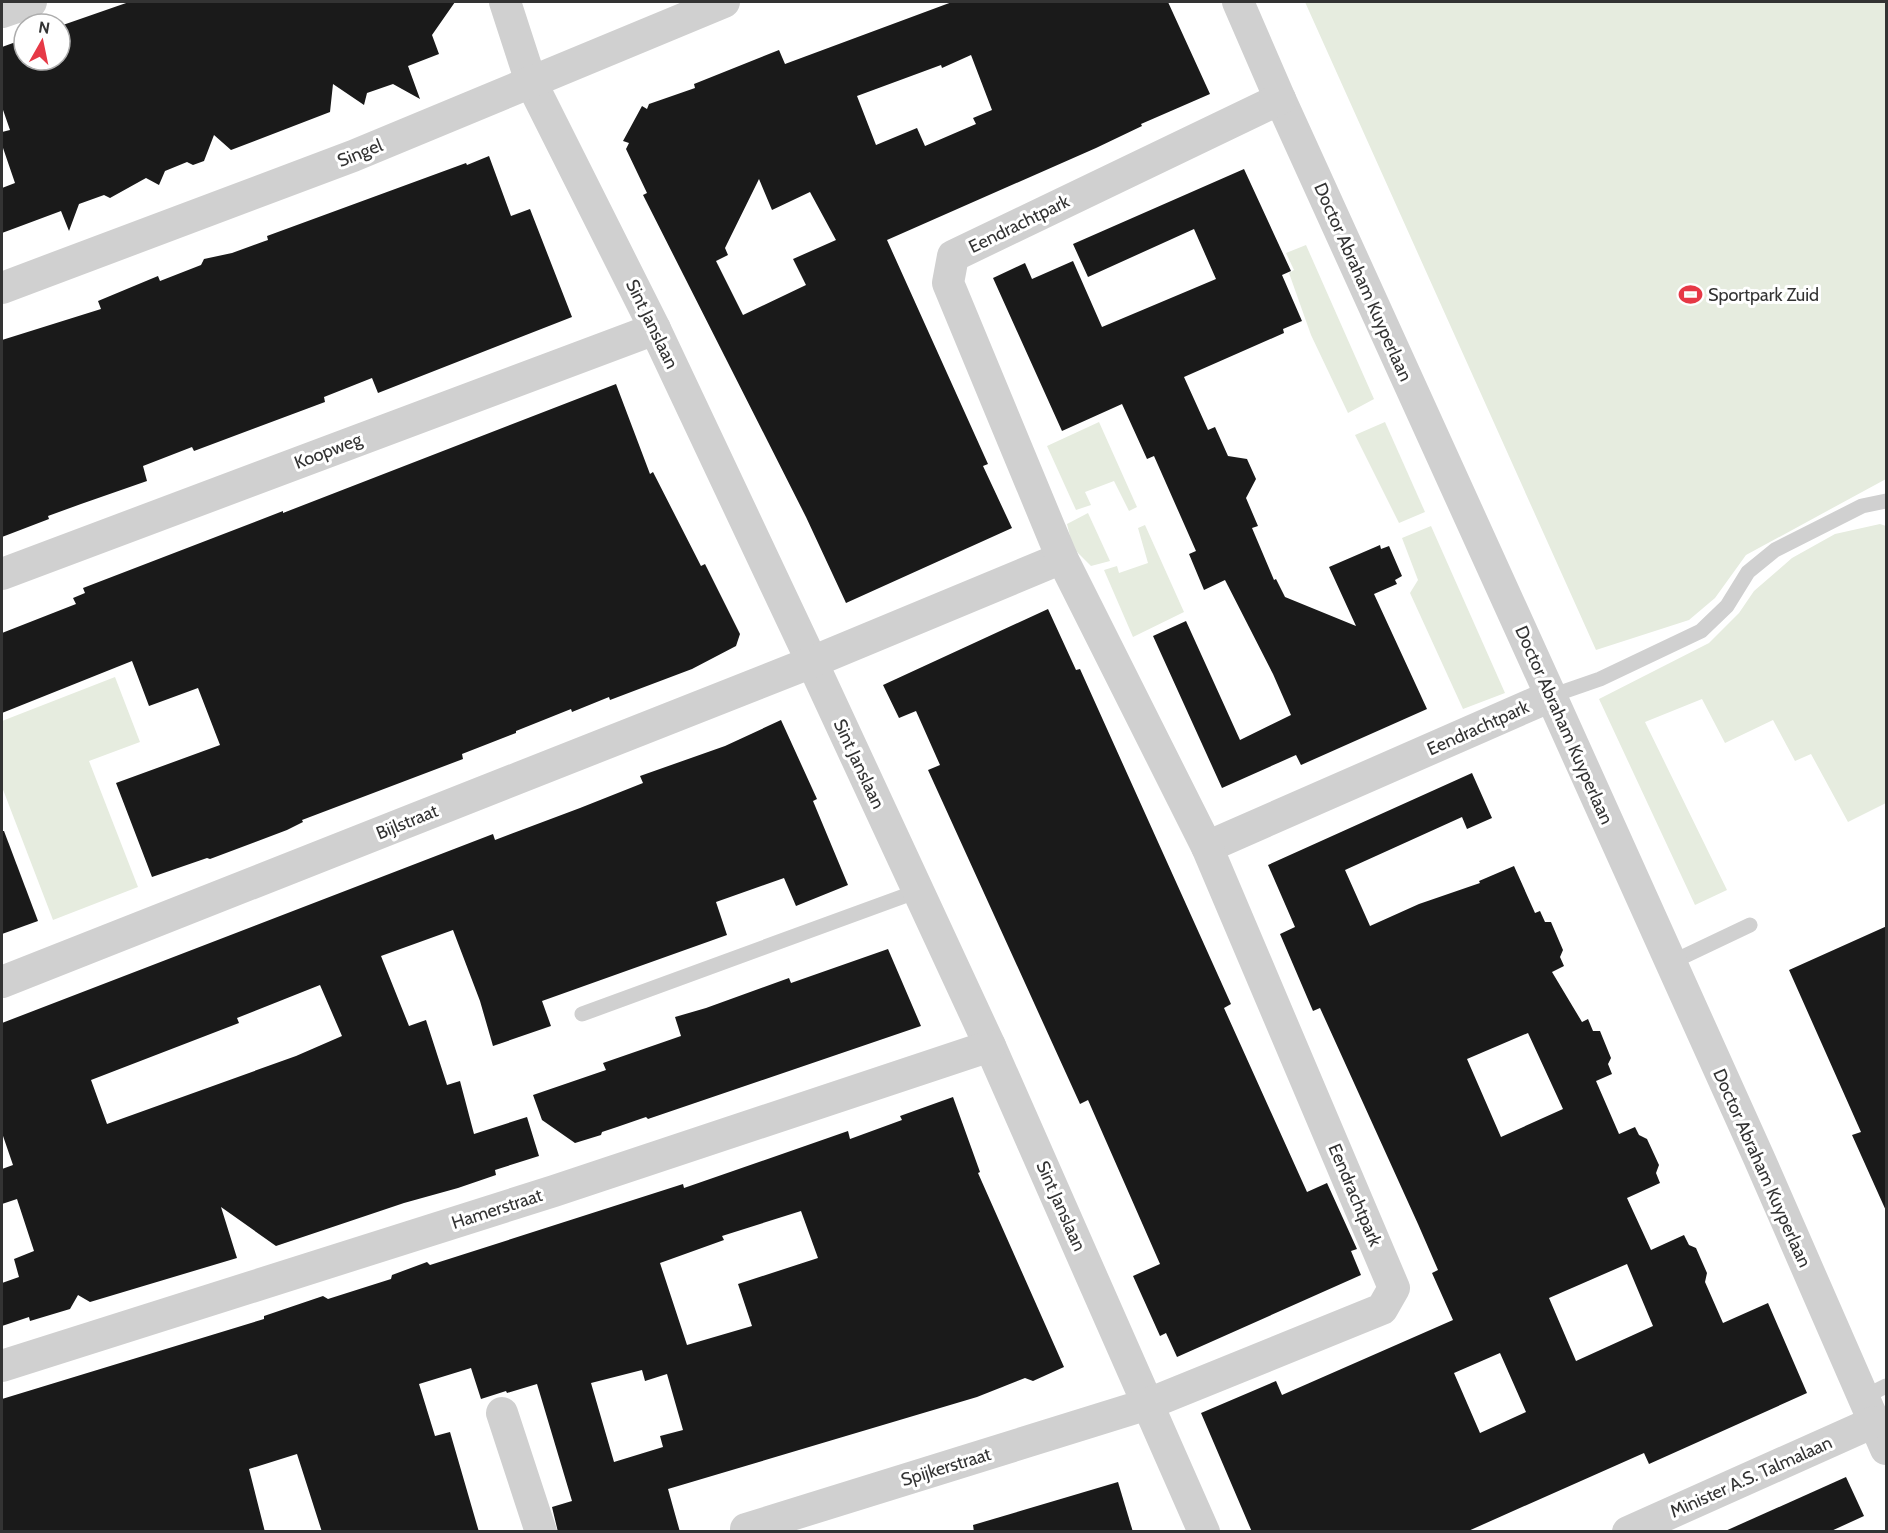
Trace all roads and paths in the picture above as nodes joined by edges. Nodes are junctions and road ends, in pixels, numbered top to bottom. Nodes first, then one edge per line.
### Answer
1 (31, 2) edge
2 (505, 2) edge
3 (1238, 2) edge
4 (712, 4) edge
5 (2, 12) edge
6 (531, 82) junction
7 (1280, 99) junction
8 (2, 288) edge
9 (655, 329) junction
10 (1887, 501) edge
11 (1062, 558) junction
12 (2, 574) edge
13 (812, 662) junction
14 (1551, 696) junction
15 (1207, 847) junction
16 (918, 891) junction
17 (1750, 925) dead end
18 (1670, 963) junction
19 (2, 982) edge
20 (582, 1014) dead end
21 (990, 1046) junction
22 (2, 1366) edge
23 (1148, 1404) junction
24 (501, 1413) dead end
25 (1878, 1414) edge
26 (541, 1532) edge
27 (747, 1532) edge
28 (1204, 1532) edge
29 (1628, 1532) edge

1 - 5 street
2 - 6 street, Sint Janslaan
3 - 7 street, Doctor Abraham Kuyperlaan
4 - 6 street, Singel
6 - 8 street, Singel
6 - 9 street, Sint Janslaan
7 - 11 street, Eendrachtpark
7 - 14 street, Doctor Abraham Kuyperlaan
9 - 12 street, Koopweg
9 - 13 street, Sint Janslaan
10 - 14 lane
11 - 13 street
11 - 15 street, Eendrachtpark
13 - 16 street, Sint Janslaan
13 - 19 street, Bijlstraat
14 - 15 street, Eendrachtpark
14 - 18 street, Doctor Abraham Kuyperlaan
15 - 23 street, Eendrachtpark
16 - 20 lane
16 - 21 street, Sint Janslaan
17 - 18 lane
18 - 25 street, Doctor Abraham Kuyperlaan
21 - 22 street, Hamerstraat
21 - 23 street, Sint Janslaan
23 - 27 street, Spijkerstraat
23 - 28 street, Sint Janslaan
24 - 26 street
25 - 29 street, Minister A.S. Talmalaan

